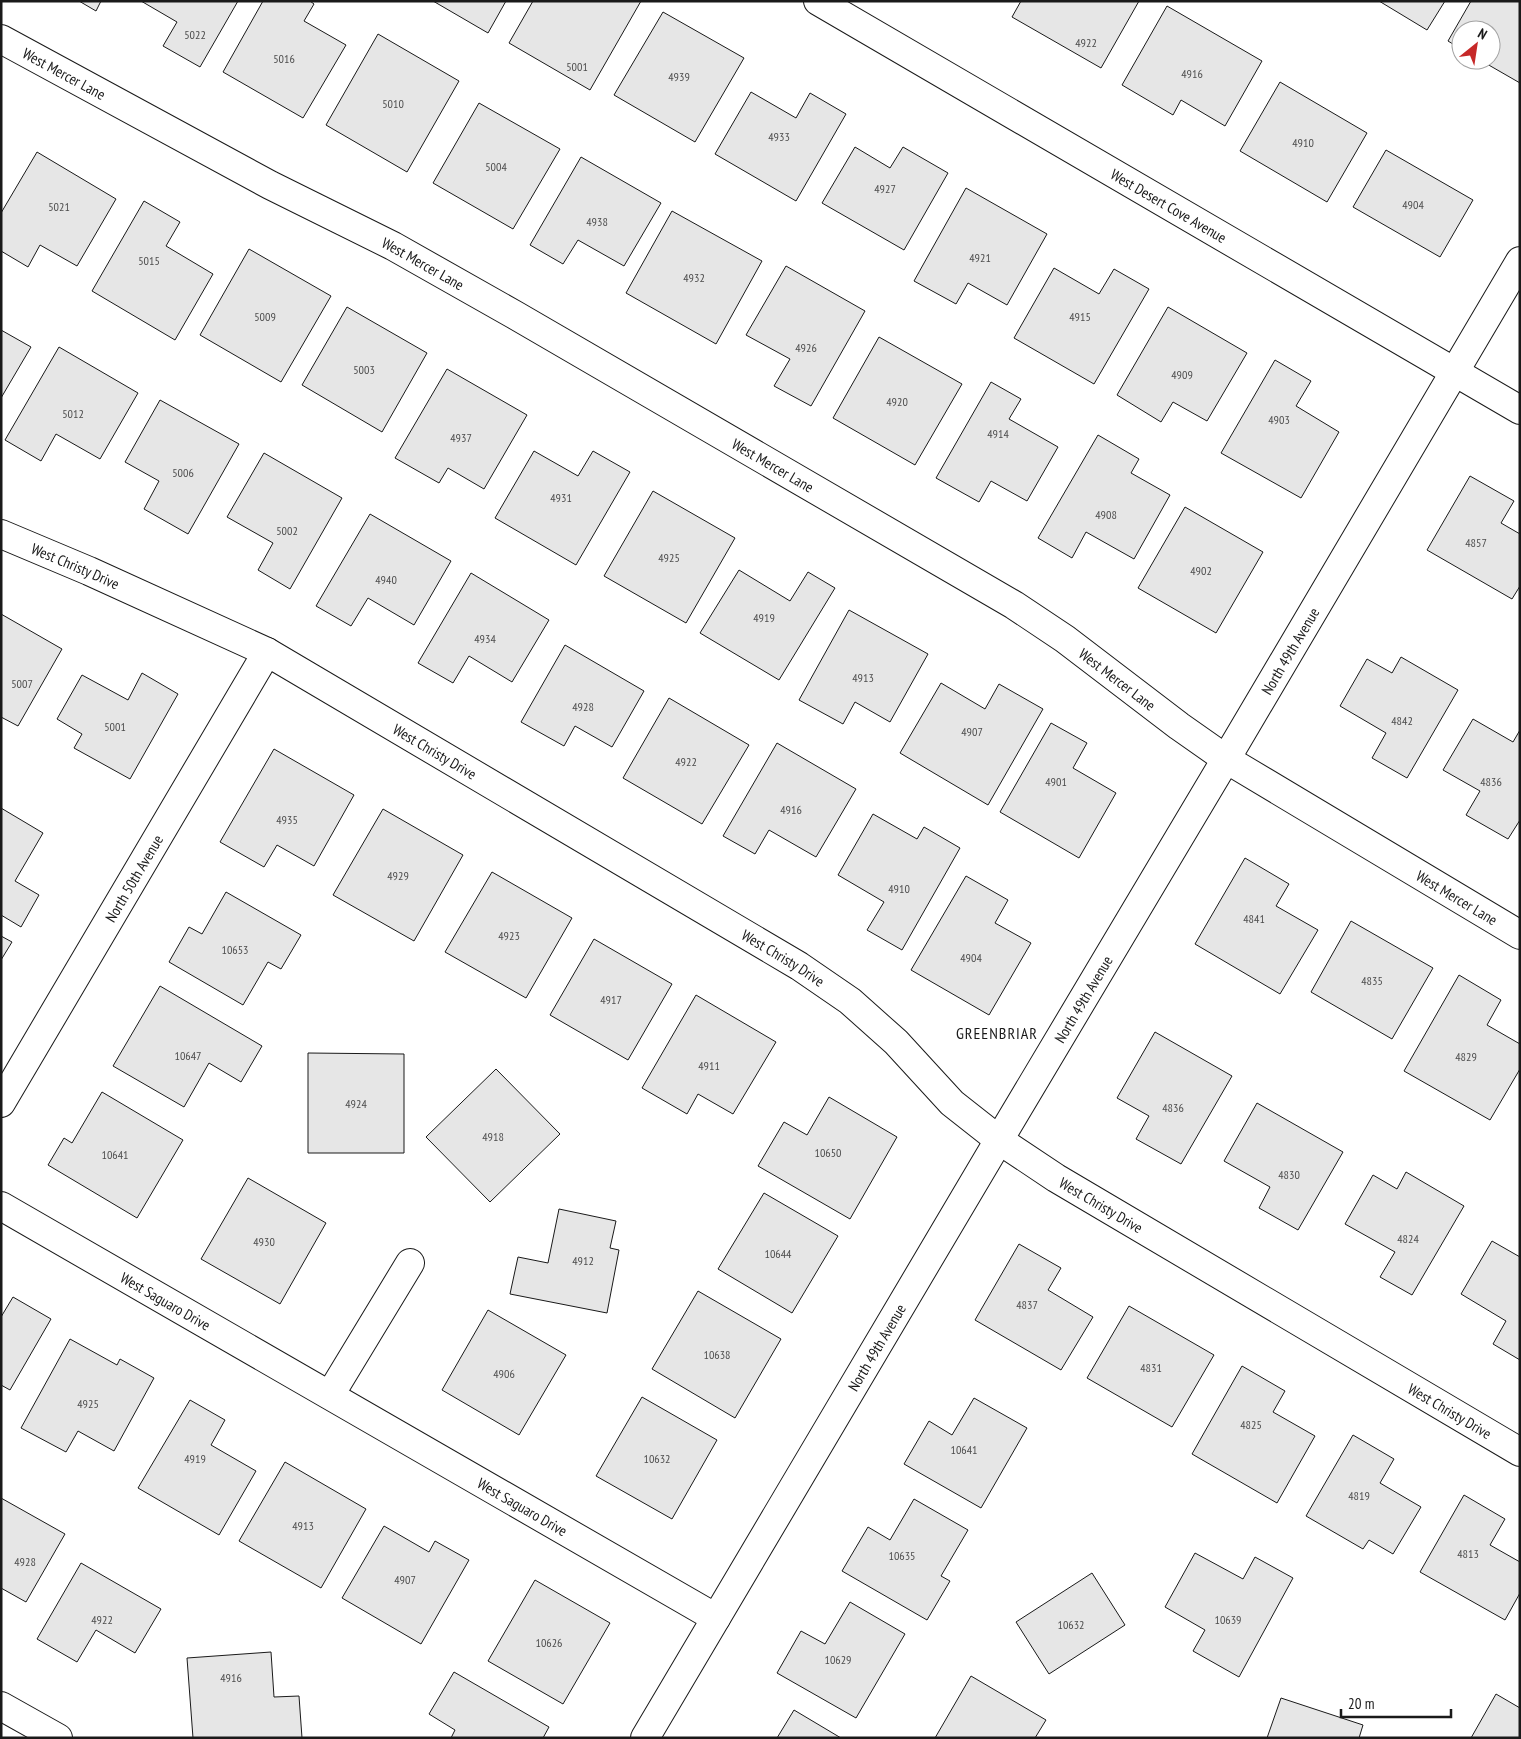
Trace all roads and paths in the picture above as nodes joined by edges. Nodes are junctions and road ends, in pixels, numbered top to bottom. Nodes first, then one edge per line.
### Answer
1 (818, 1) edge
2 (1, 39) edge
3 (1520, 261) edge
4 (1454, 372) junction
5 (1520, 410) edge
6 (1, 534) edge
7 (267, 652) junction
8 (1226, 759) junction
9 (1520, 935) edge
10 (1, 1103) edge
11 (998, 1140) junction
12 (1, 1206) edge
13 (410, 1263) dead end
14 (330, 1395) junction
15 (1520, 1452) edge
16 (716, 1618) junction
17 (1, 1706) edge
18 (58, 1738) edge
19 (645, 1738) edge

1 - 4 street, West Desert Cove Avenue
2 - 8 street, West Mercer Lane
3 - 4 street, North 49th Avenue
4 - 5 street, West Desert Cove Avenue
4 - 8 street, North 49th Avenue
6 - 7 street, West Christy Drive
7 - 10 street, North 50th Avenue
7 - 11 street, West Christy Drive
8 - 9 street, West Mercer Lane
8 - 11 street, North 49th Avenue
11 - 15 street, West Christy Drive
11 - 16 street, North 49th Avenue
12 - 14 street, West Saguaro Drive
13 - 14 street
14 - 16 street, West Saguaro Drive
16 - 19 street, North 49th Avenue
17 - 18 street

